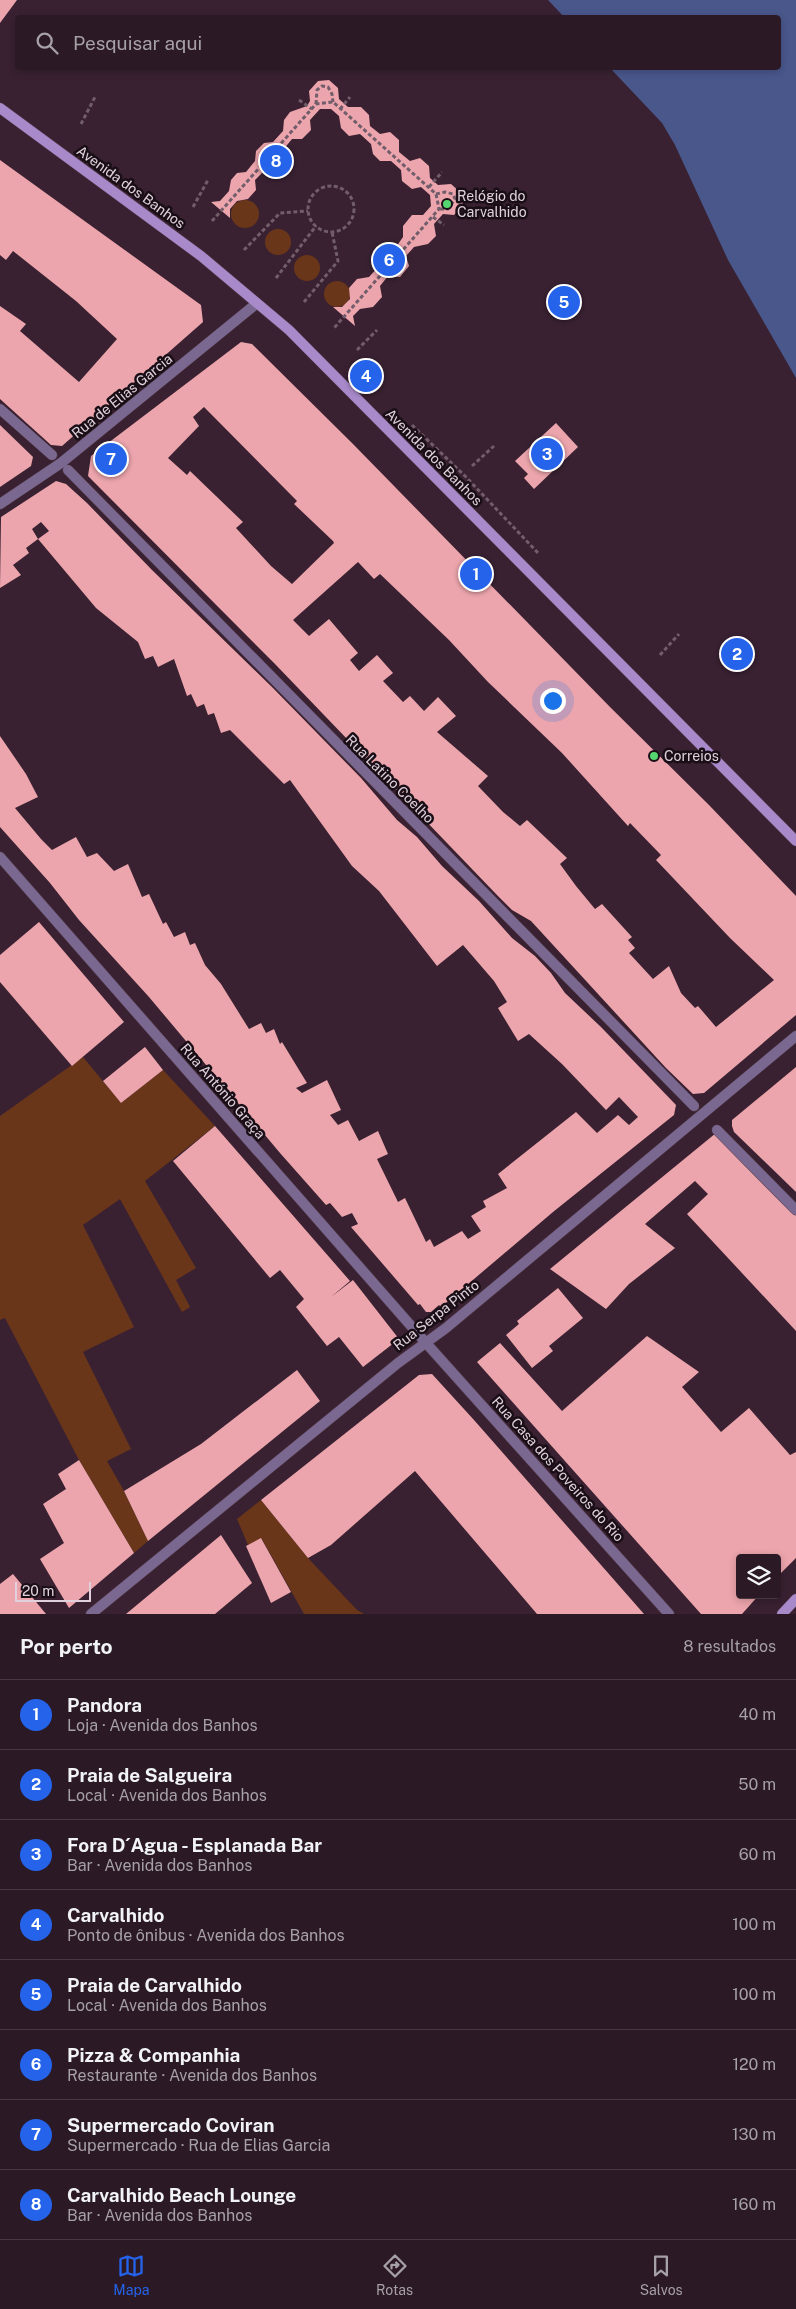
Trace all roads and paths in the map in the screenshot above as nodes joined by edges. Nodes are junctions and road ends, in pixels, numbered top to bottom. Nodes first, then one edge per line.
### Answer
1 (95, 97) dead end
2 (350, 97) dead end
3 (299, 100) dead end
4 (333, 102) junction
5 (316, 104) junction
6 (0, 108) edge
7 (312, 109) junction
8 (340, 109) junction
9 (81, 124) dead end
10 (442, 172) dead end
11 (208, 180) dead end
12 (429, 188) junction
13 (436, 194) junction
14 (193, 207) dead end
15 (439, 209) junction
16 (308, 211) junction
17 (433, 217) junction
18 (212, 221) dead end
19 (444, 224) dead end
20 (316, 226) junction
21 (332, 232) junction
22 (244, 250) dead end
23 (276, 278) dead end
24 (304, 302) dead end
25 (256, 304) junction
26 (334, 328) dead end
27 (377, 330) dead end
28 (357, 350) dead end
29 (0, 409) edge
30 (494, 446) dead end
31 (52, 455) dead end
32 (472, 466) dead end
33 (68, 470) dead end
34 (0, 504) edge
35 (679, 634) dead end
36 (660, 655) dead end
37 (796, 840) edge
38 (0, 857) edge
39 (796, 1036) edge
40 (694, 1106) dead end
41 (717, 1130) dead end
42 (796, 1210) edge
43 (426, 1343) junction
44 (796, 1599) edge
45 (91, 1614) edge
46 (669, 1614) edge
47 (782, 1614) edge

1 - 9 path
2 - 8 path
3 - 7 path
4 - 5 path
4 - 5 path
4 - 8 path
5 - 7 path
6 - 25 main road, Avenida dos Banhos
7 - 18 path
8 - 12 path
10 - 12 path
11 - 14 path
12 - 13 path
13 - 15 path
13 - 15 path
15 - 17 path
16 - 20 path
16 - 21 path
16 - 22 path
17 - 19 path
17 - 26 path
20 - 21 path
20 - 23 path
21 - 24 path
25 - 34 street, Rua de Elias Garcia
25 - 37 main road, Avenida dos Banhos
27 - 28 path
29 - 31 street
30 - 32 path
33 - 40 street, Rua Latino Coelho
35 - 36 path
38 - 43 street, Rua António Graça
39 - 43 street, Rua Serpa Pinto
41 - 42 street
43 - 45 street, Rua Serpa Pinto
43 - 46 street, Rua Casa dos Poveiros do Rio
44 - 47 main road

